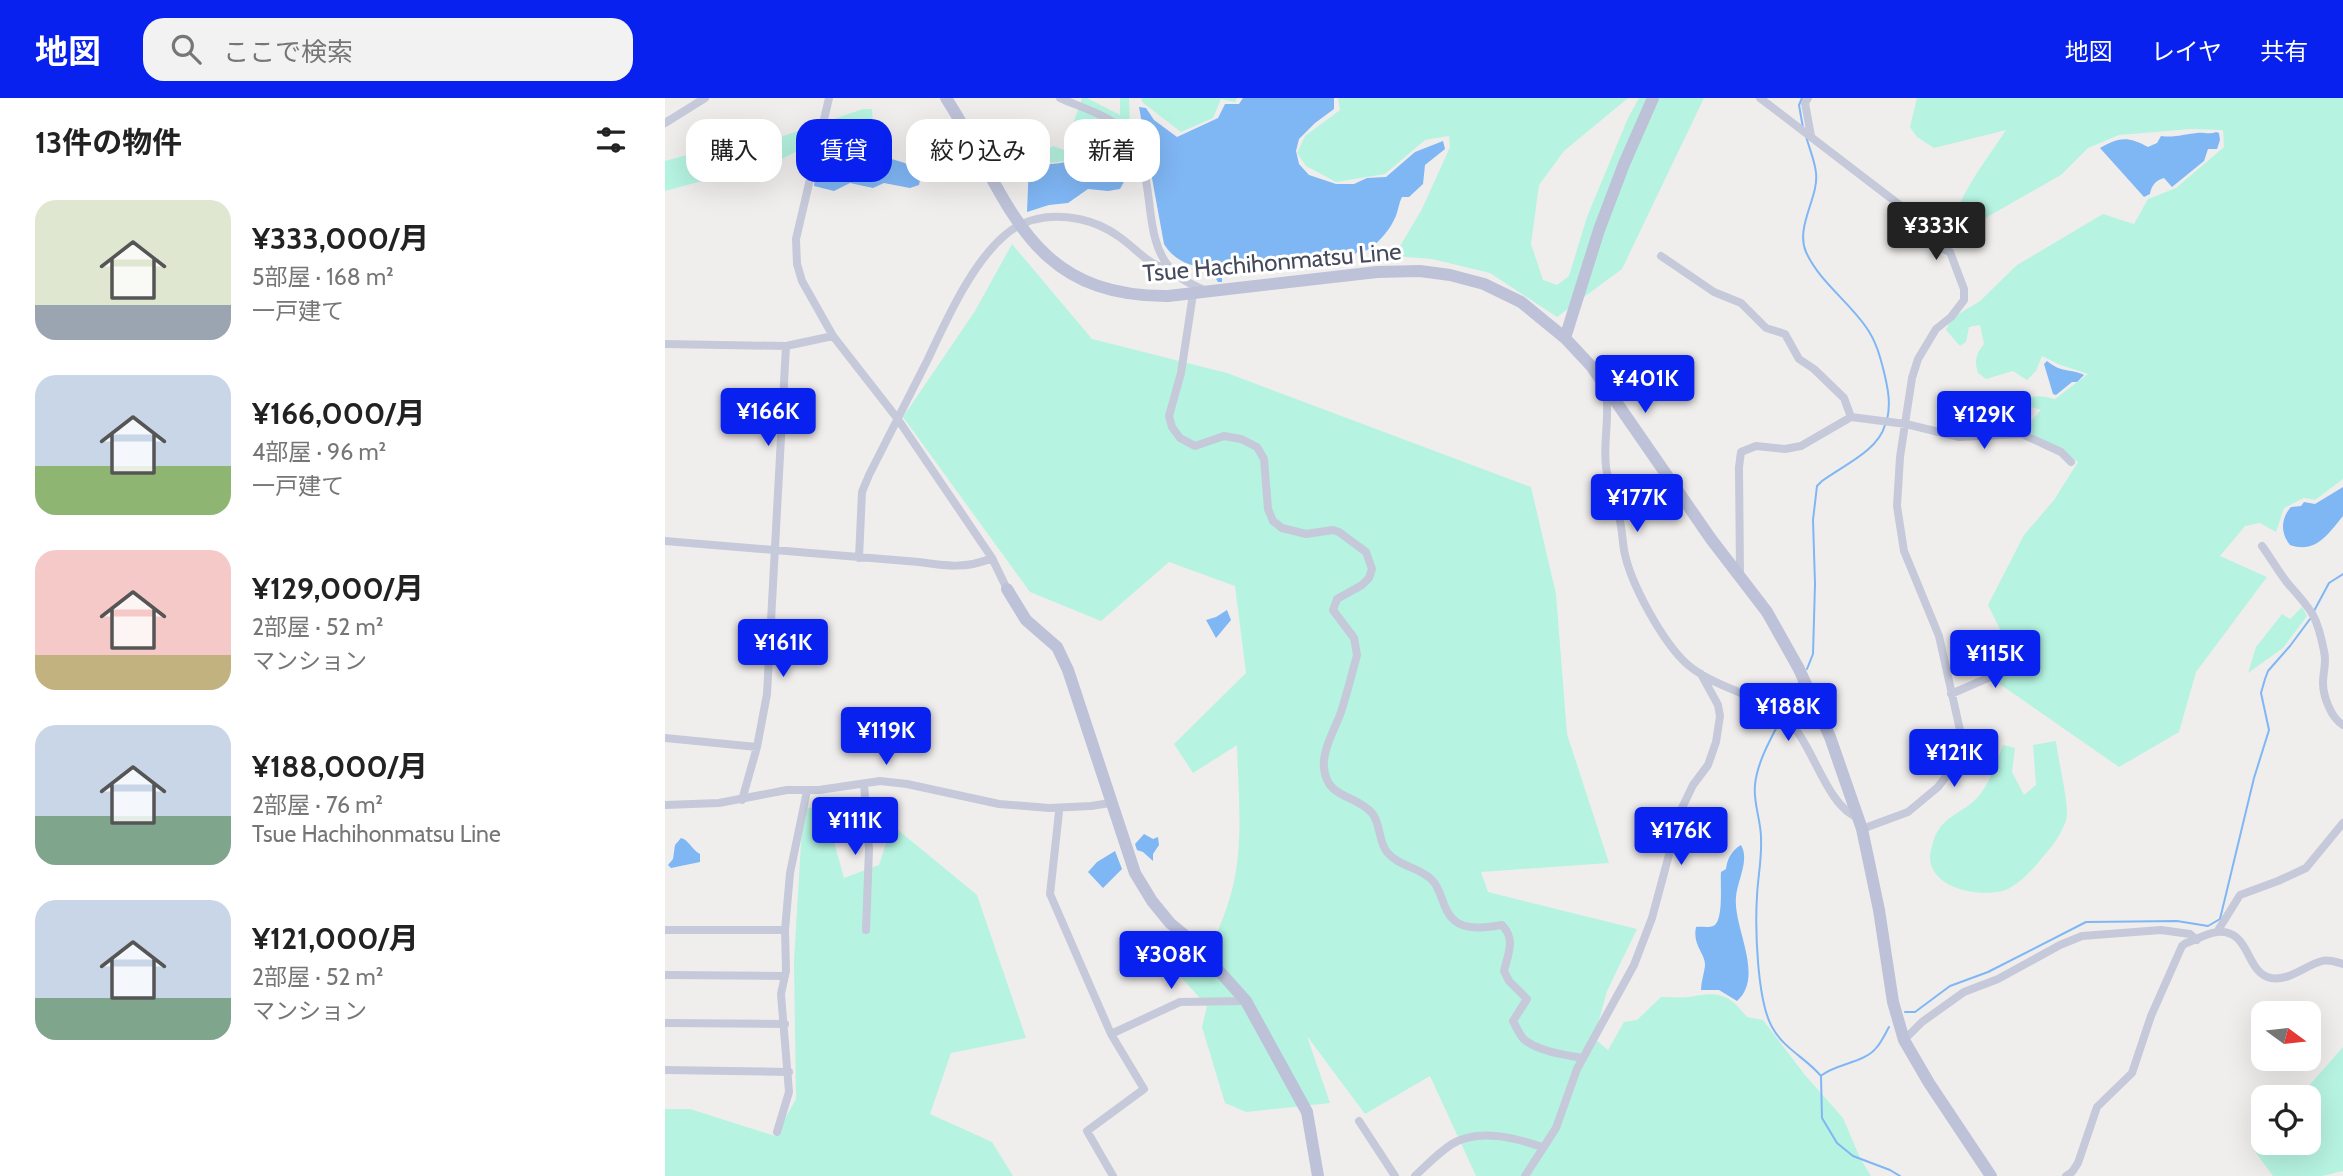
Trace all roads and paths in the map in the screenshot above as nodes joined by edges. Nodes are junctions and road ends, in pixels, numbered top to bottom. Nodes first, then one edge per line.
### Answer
1 (705, 98) edge
2 (829, 98) edge
3 (946, 98) edge
4 (1060, 98) edge
5 (1653, 98) edge
6 (1761, 98) edge
7 (1808, 98) edge
8 (665, 123) edge
9 (1811, 136) junction
10 (1020, 225) junction
11 (1661, 257) dead end
12 (1171, 270) junction
13 (1208, 292) junction
14 (1193, 294) junction
15 (833, 336) junction
16 (1565, 338) junction
17 (665, 344) edge
18 (786, 346) junction
19 (1605, 387) junction
20 (1851, 417) junction
21 (897, 418) junction
22 (1906, 424) junction
23 (2071, 463) dead end
24 (665, 541) edge
25 (2262, 546) dead end
26 (776, 550) junction
27 (859, 558) junction
28 (992, 558) junction
29 (1740, 575) junction
30 (1007, 589) joint
31 (2027, 662) dead end
32 (1701, 674) junction
33 (1951, 694) junction
34 (2343, 725) edge
35 (665, 738) edge
36 (757, 747) junction
37 (864, 785) junction
38 (807, 791) junction
39 (742, 800) junction
40 (1110, 803) junction
41 (665, 805) edge
42 (1059, 812) dead end
43 (1857, 817) junction
44 (2343, 823) edge
45 (1862, 830) junction
46 (665, 929) edge
47 (785, 930) junction
48 (866, 930) dead end
49 (2217, 932) junction
50 (2197, 940) junction
51 (2343, 964) edge
52 (665, 975) edge
53 (785, 976) junction
54 (1247, 1001) junction
55 (665, 1023) edge
56 (785, 1024) junction
57 (1111, 1034) junction
58 (1904, 1040) junction
59 (1583, 1058) junction
60 (665, 1070) edge
61 (789, 1072) junction
62 (1359, 1121) dead end
63 (777, 1132) dead end
64 (1542, 1147) junction
65 (1112, 1176) edge
66 (1318, 1176) edge
67 (1395, 1176) edge
68 (1415, 1176) edge
69 (1525, 1176) edge
70 (1991, 1176) edge
71 (2066, 1176) edge

1 - 8 street
2 - 15 street
3 - 10 main road, Tsue Hachihonmatsu Line
4 - 12 street
5 - 16 main road
6 - 9 street
7 - 9 street
9 - 22 street
10 - 12 street
10 - 14 main road, Tsue Hachihonmatsu Line
10 - 21 street
11 - 20 street
12 - 13 street
13 - 14 main road, Tsue Hachihonmatsu Line
13 - 16 main road, Tsue Hachihonmatsu Line
14 - 59 street
15 - 18 street
15 - 21 street
16 - 19 main road, Tsue Hachihonmatsu Line
17 - 18 street
18 - 26 street
19 - 29 main road, Tsue Hachihonmatsu Line
19 - 32 street
20 - 22 street
20 - 29 street
21 - 27 street
21 - 28 street
22 - 23 street
22 - 33 street
24 - 26 street
25 - 34 street
26 - 27 street
26 - 36 street
27 - 28 street
28 - 30 street
29 - 43 main road, Tsue Hachihonmatsu Line
30 - 40 main road
31 - 33 street
32 - 43 street
32 - 59 street
33 - 45 street
35 - 36 street
36 - 39 street
37 - 38 street
37 - 40 street
37 - 48 street
38 - 39 street
38 - 47 street
39 - 41 street
40 - 54 main road
42 - 57 street
43 - 45 main road, Tsue Hachihonmatsu Line
44 - 49 street
45 - 58 main road, Tsue Hachihonmatsu Line
46 - 47 street
47 - 53 street
49 - 50 street
49 - 51 street
50 - 58 street
50 - 71 street
52 - 53 street
53 - 56 street
54 - 57 street
54 - 66 main road
55 - 56 street
56 - 61 street
57 - 65 street
58 - 70 main road, Tsue Hachihonmatsu Line
59 - 64 street
60 - 61 street
61 - 63 street
62 - 67 street
64 - 68 street
64 - 69 street

